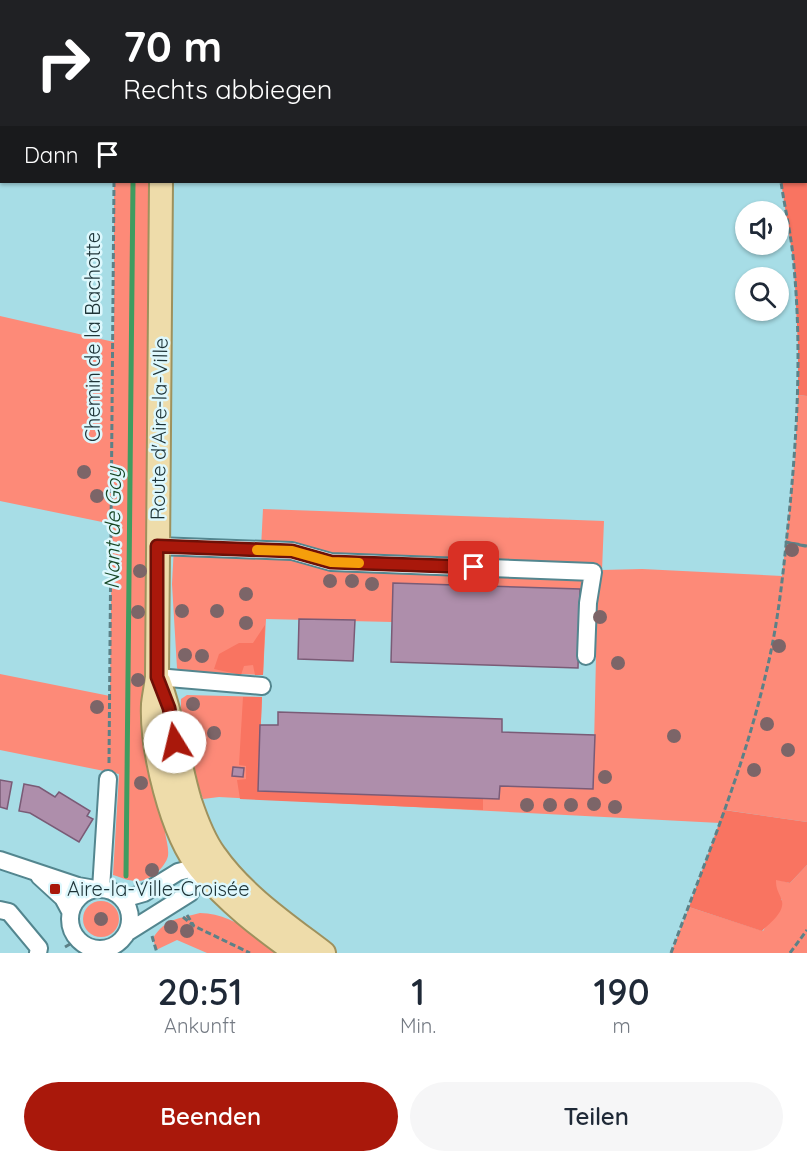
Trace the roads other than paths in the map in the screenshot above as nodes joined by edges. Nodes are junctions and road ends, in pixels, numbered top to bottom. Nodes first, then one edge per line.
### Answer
1 (161, 183) edge
2 (157, 546) junction
3 (586, 656) dead end
4 (157, 677) junction
5 (262, 686) dead end
6 (108, 779) road end
7 (0, 860) edge
8 (206, 861) junction
9 (31, 870) junction
10 (98, 889) junction
11 (123, 899) junction
12 (0, 910) edge
13 (70, 911) junction
14 (120, 943) edge
15 (75, 947) edge
16 (38, 953) edge
17 (296, 953) edge
18 (324, 953) edge

1 - 2 main road, Route d'Aire-la-Ville
2 - 3 street
2 - 4 main road, Route d'Aire-la-Ville
4 - 5 street
4 - 8 main road, Route d'Aire-la-Ville
6 - 10 street
7 - 9 street
8 - 11 street
8 - 14 street
8 - 17 main road, Route d'Aire-la-Ville
8 - 18 main road, Route d'Aire-la-Ville
9 - 10 street
9 - 13 street
10 - 11 street
10 - 13 street
11 - 14 street
12 - 16 street
13 - 15 street
14 - 15 street

